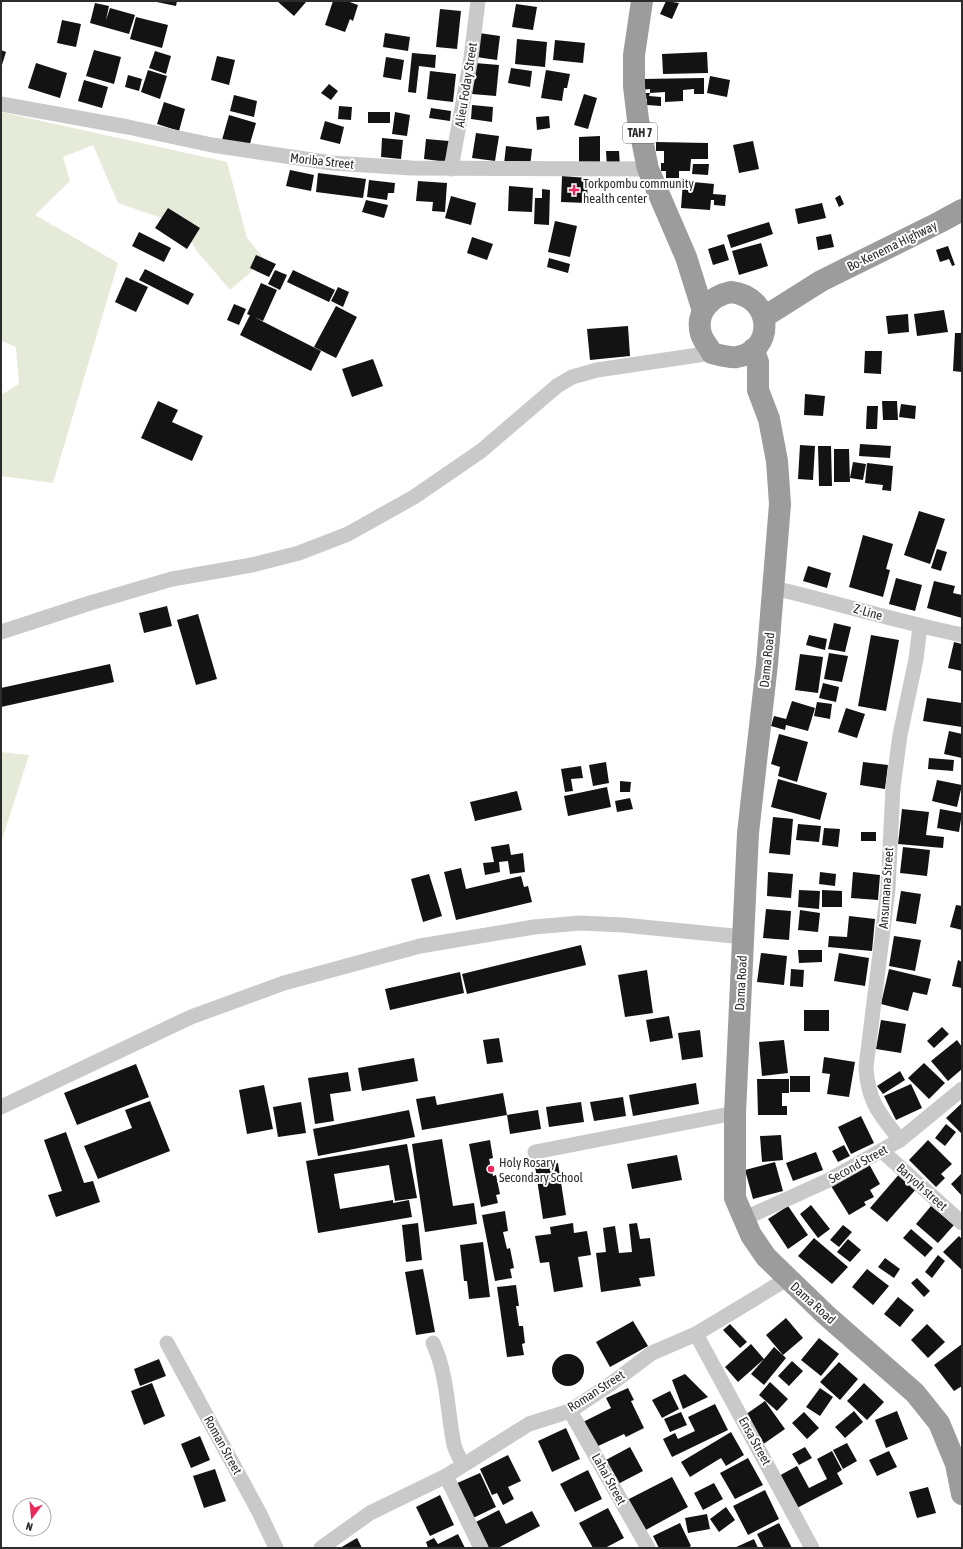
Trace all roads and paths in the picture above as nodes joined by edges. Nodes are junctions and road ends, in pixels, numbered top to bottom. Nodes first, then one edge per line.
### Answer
1 (478, 1) edge
2 (642, 1) edge
3 (1, 104) edge
4 (451, 169) junction
5 (648, 169) junction
6 (962, 210) edge
7 (686, 257) junction
8 (723, 294) junction
9 (760, 310) junction
10 (703, 311) junction
11 (753, 349) junction
12 (720, 355) junction
13 (758, 390) junction
14 (774, 588) junction
15 (920, 626) junction
16 (1, 632) edge
17 (962, 635) edge
18 (744, 937) junction
19 (962, 1089) edge
20 (1, 1107) edge
21 (734, 1113) junction
22 (900, 1140) junction
23 (882, 1151) junction
24 (535, 1152) dead end
25 (743, 1219) junction
26 (962, 1223) edge
27 (787, 1279) junction
28 (696, 1334) junction
29 (167, 1343) dead end
30 (433, 1343) dead end
31 (570, 1410) junction
32 (463, 1465) junction
33 (446, 1476) junction
34 (962, 1494) edge
35 (276, 1548) edge
36 (321, 1548) edge
37 (481, 1548) edge
38 (648, 1548) edge
39 (812, 1548) edge

1 - 4 street, Alieu Foday Street
2 - 5 highway, TAH 7
3 - 4 street, Moriba Street
4 - 5 street, Moriba Street
5 - 7 highway, TAH 7
6 - 9 highway, Bo-Kenema Highway
7 - 8 highway, TAH 7
7 - 10 highway, TAH 7
8 - 9 highway
8 - 10 highway
9 - 11 highway
10 - 12 highway
11 - 12 highway
11 - 13 highway
12 - 13 highway
12 - 16 street
13 - 14 highway, Dama Road
14 - 15 street, Z-Line
14 - 18 highway, Dama Road
15 - 17 street, Z-Line
15 - 22 street, Ansumana Street
18 - 20 street
18 - 21 highway, Dama Road
19 - 22 street, Second Street
21 - 24 street
21 - 25 highway, Dama Road
22 - 23 street, Second Street
23 - 25 street, Second Street
23 - 26 street, Baryoh street
25 - 27 highway, Dama Road
27 - 28 street, Roman Street
27 - 34 highway, Dama Road
28 - 31 street, Roman Street
28 - 39 street, Ensa Street
29 - 35 street, Roman Street
30 - 32 street
31 - 32 street, Roman Street
31 - 38 street, Lahai Street
32 - 33 street, Roman Street
33 - 36 street, Roman Street
33 - 37 street

